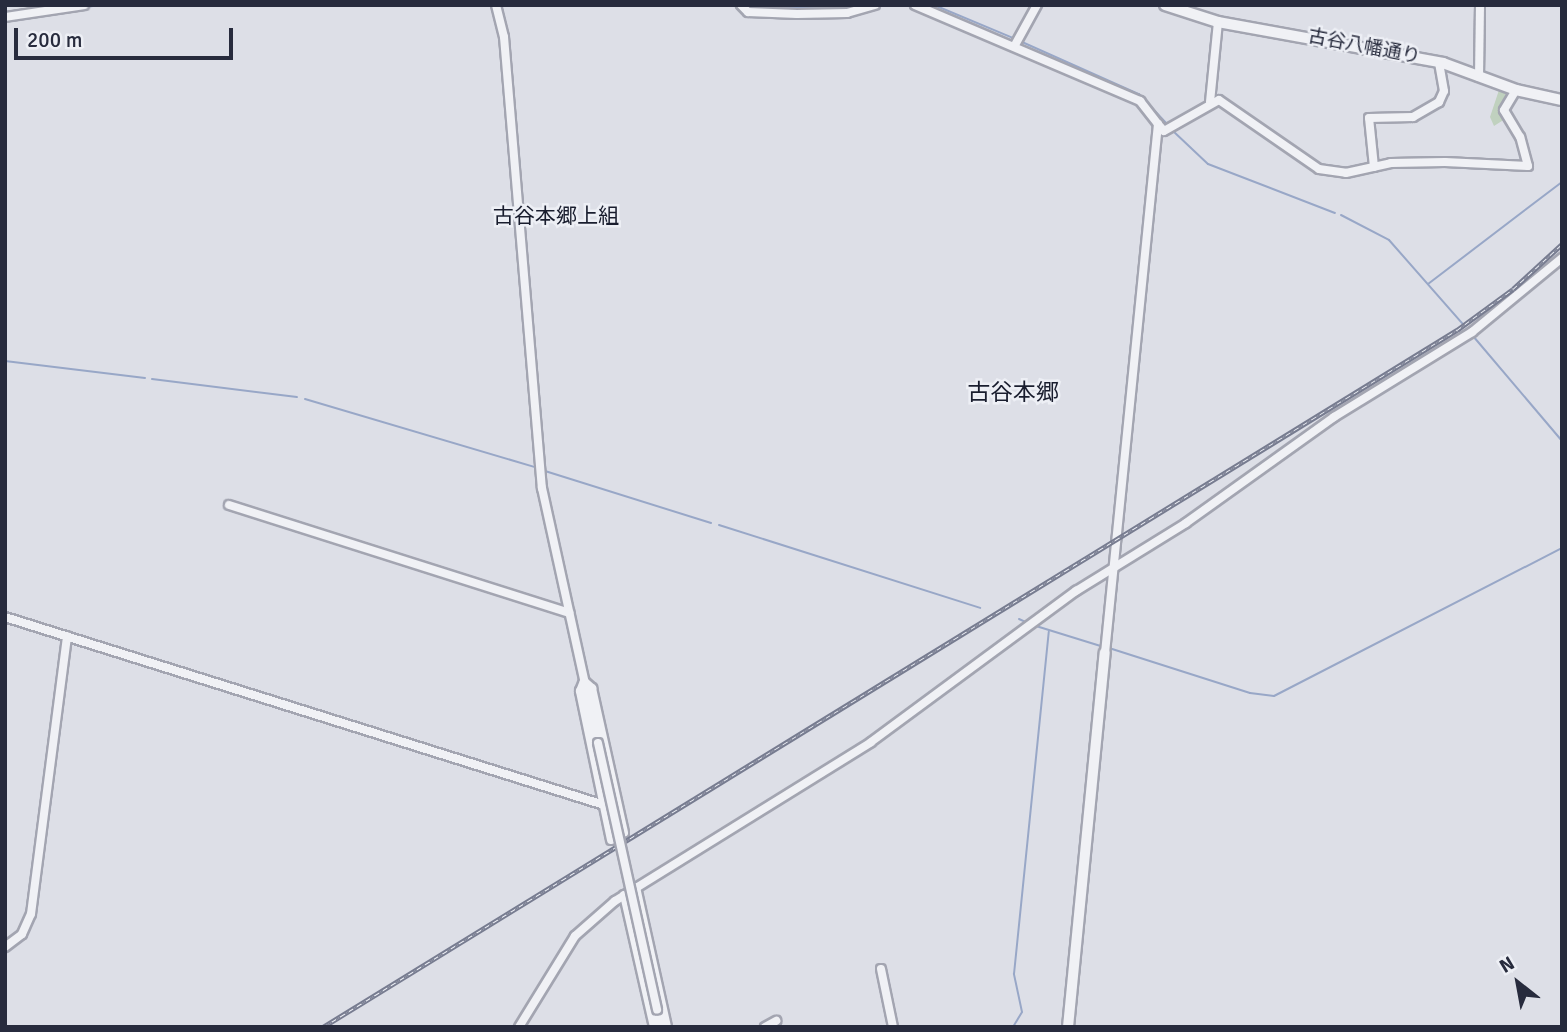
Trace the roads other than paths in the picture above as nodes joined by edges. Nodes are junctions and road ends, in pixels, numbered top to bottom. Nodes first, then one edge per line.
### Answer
1 (84, 5) edge
2 (496, 5) edge
3 (741, 5) edge
4 (875, 5) edge
5 (915, 5) edge
6 (1037, 5) edge
7 (1165, 5) edge
8 (1480, 5) edge
9 (5, 17) edge
10 (1218, 22) junction
11 (1015, 45) junction
12 (1439, 62) junction
13 (1479, 77) junction
14 (1516, 90) junction
15 (1562, 100) edge
16 (1210, 102) junction
17 (1158, 124) junction
18 (1374, 167) junction
19 (1562, 258) edge
20 (229, 505) dead end
21 (1113, 568) junction
22 (569, 613) junction
23 (5, 617) edge
24 (67, 636) junction
25 (1105, 653) joint
26 (584, 681) junction
27 (604, 805) junction
28 (624, 832) dead end
29 (611, 840) dead end
30 (636, 887) junction
31 (624, 895) junction
32 (5, 947) edge
33 (881, 969) dead end
34 (776, 1021) dead end
35 (519, 1027) edge
36 (654, 1027) edge
37 (660, 1027) edge
38 (667, 1027) edge
39 (765, 1027) edge
40 (893, 1027) edge
41 (1068, 1027) edge

1 - 9 street
2 - 22 street
3 - 4 street
5 - 11 street
6 - 11 street
7 - 10 street, 古谷八幡通り
8 - 13 street
10 - 12 street, 古谷八幡通り
10 - 16 street
11 - 17 street
12 - 13 street, 古谷八幡通り
12 - 18 street
13 - 14 street, 古谷八幡通り
14 - 15 street, 古谷八幡通り
14 - 18 street
16 - 17 street
16 - 18 street
17 - 21 street
19 - 21 street
20 - 22 street
21 - 25 street
21 - 30 street
22 - 26 street
23 - 24 street
24 - 27 street
24 - 32 street
25 - 41 street
26 - 27 street
26 - 28 street
26 - 37 street, bridge
27 - 29 street
30 - 31 street
30 - 38 street
31 - 35 street
31 - 36 street
33 - 40 street
34 - 39 street

